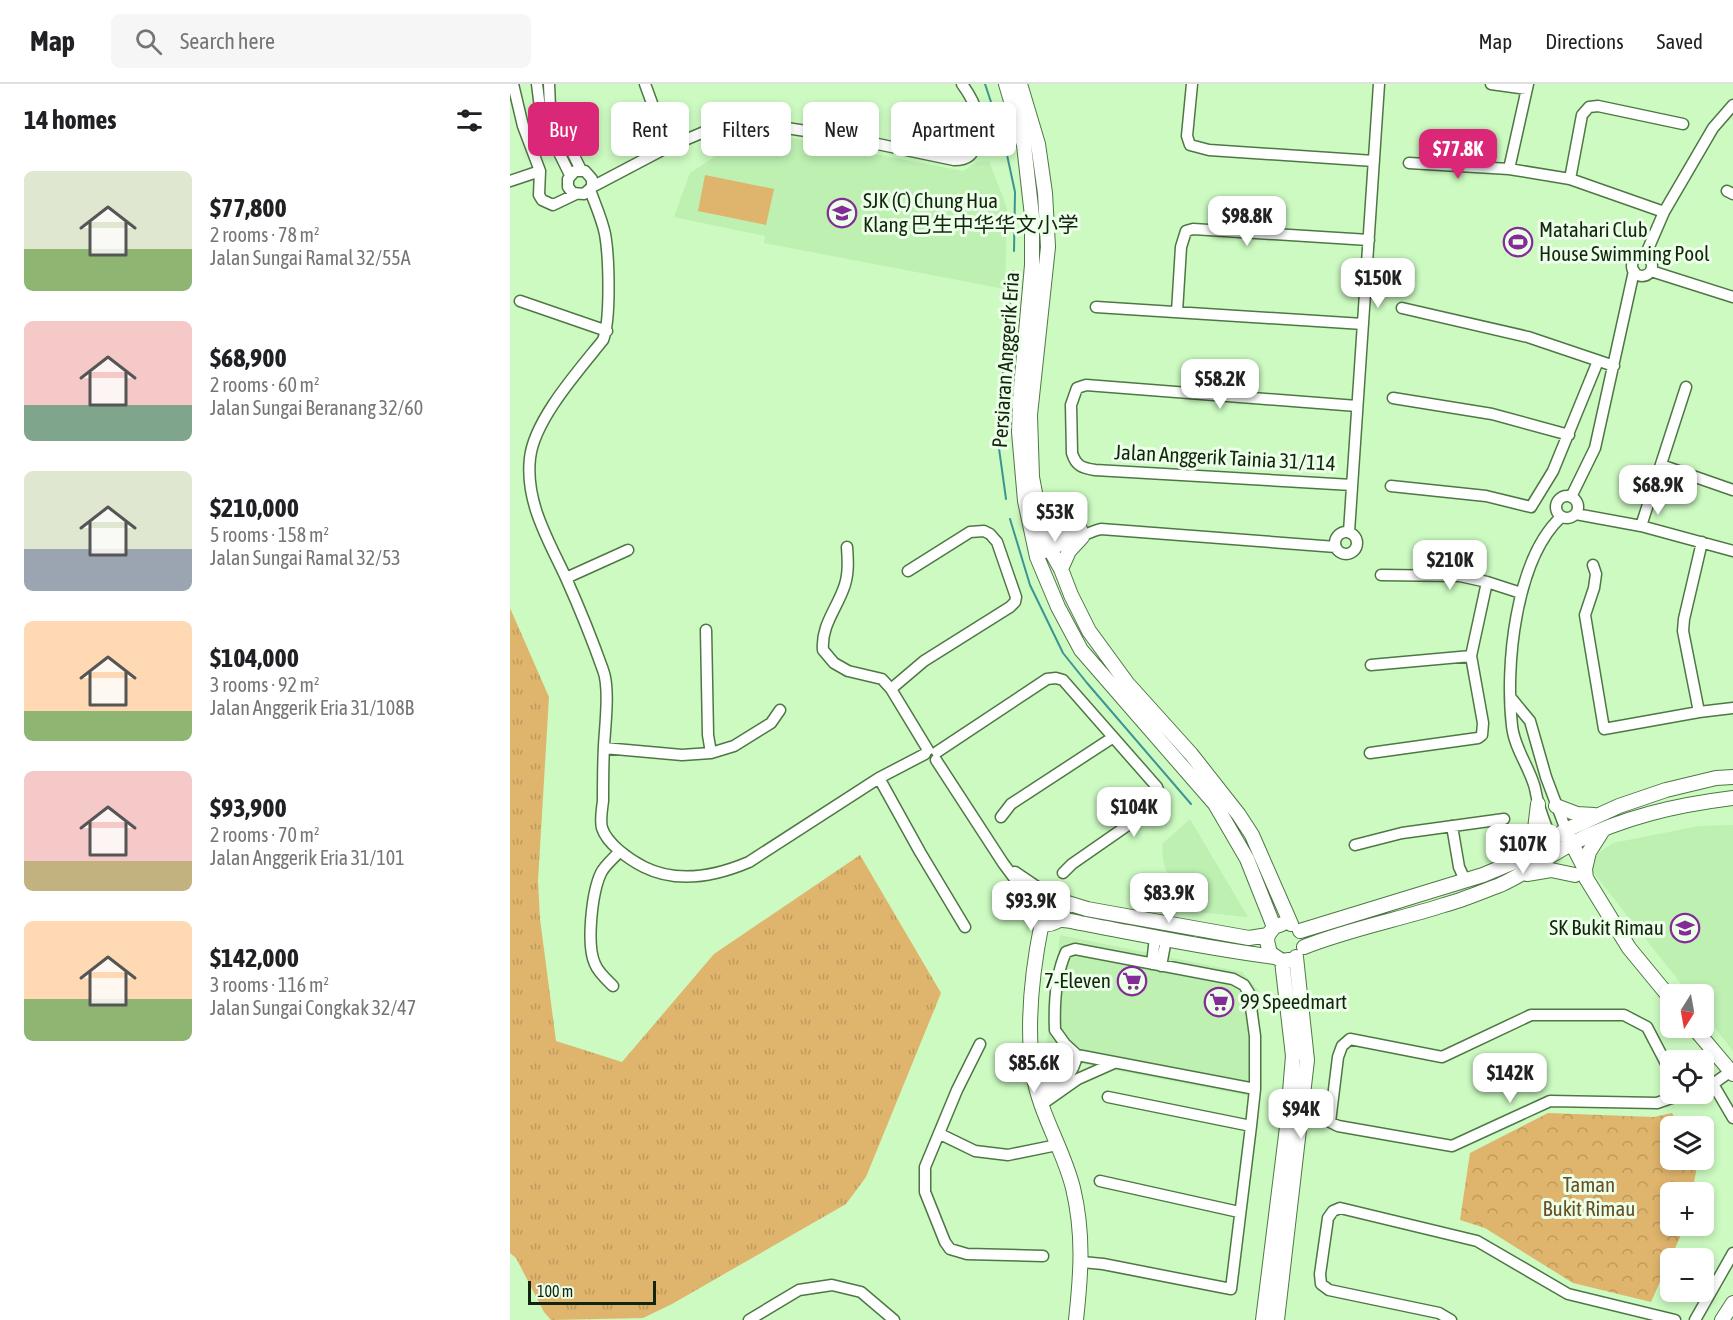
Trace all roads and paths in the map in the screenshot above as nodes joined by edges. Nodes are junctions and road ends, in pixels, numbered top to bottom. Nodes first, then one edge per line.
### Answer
1 (513, 84) edge
2 (537, 84) edge
3 (549, 84) edge
4 (645, 84) edge
5 (962, 84) edge
6 (1006, 84) edge
7 (1020, 84) edge
8 (1192, 84) edge
9 (1379, 84) edge
10 (1491, 84) edge
11 (1527, 87) edge
12 (652, 102) edge
13 (1733, 105) edge
14 (1683, 124) dead end
15 (689, 138) edge
16 (651, 156) edge
17 (1374, 161) junction
18 (1409, 163) dead end
19 (1509, 169) junction
20 (581, 170) junction
21 (540, 171) junction
22 (570, 176) junction
23 (1570, 179) junction
24 (510, 181) edge
25 (585, 192) junction
26 (1664, 212) junction
27 (1369, 240) junction
28 (1646, 256) junction
29 (1651, 271) junction
30 (1634, 272) junction
31 (1733, 297) edge
32 (520, 301) dead end
33 (1096, 307) dead end
34 (1402, 308) dead end
35 (1177, 312) junction
36 (1363, 324) junction
37 (607, 331) junction
38 (1598, 362) junction
39 (1614, 366) junction
40 (1686, 387) dead end
41 (1393, 399) dead end
42 (1358, 406) junction
43 (1569, 435) junction
44 (1661, 465) junction
45 (1352, 485) junction
46 (1391, 486) dead end
47 (1733, 490) edge
48 (1571, 497) junction
49 (1039, 514) junction
50 (1576, 514) junction
51 (1561, 517) junction
52 (1641, 526) junction
53 (1349, 532) junction
54 (1084, 533) junction
55 (1701, 542) junction
56 (847, 547) dead end
57 (1336, 548) junction
58 (1042, 549) junction
59 (628, 550) dead end
60 (1733, 551) edge
61 (1593, 565) dead end
62 (1061, 568) junction
63 (908, 571) dead end
64 (1381, 575) dead end
65 (566, 578) junction
66 (1487, 582) junction
67 (1521, 593) junction
68 (706, 630) dead end
69 (1471, 656) junction
70 (1371, 665) dead end
71 (891, 689) junction
72 (1511, 698) junction
73 (1733, 708) edge
74 (780, 710) dead end
75 (1699, 712) junction
76 (1112, 738) junction
77 (1537, 743) junction
78 (604, 747) junction
79 (1520, 750) junction
80 (711, 753) junction
81 (1370, 753) dead end
82 (932, 754) junction
83 (1733, 777) edge
84 (879, 778) junction
85 (1733, 798) edge
86 (1539, 804) junction
87 (1556, 806) junction
88 (1600, 814) junction
89 (1001, 817) dead end
90 (1504, 819) dead end
91 (1452, 826) junction
92 (1604, 829) junction
93 (1566, 831) junction
94 (1572, 844) junction
95 (1355, 845) dead end
96 (1555, 845) junction
97 (619, 852) junction
98 (1514, 862) junction
99 (1003, 863) junction
100 (1063, 873) dead end
101 (1582, 874) junction
102 (1518, 877) junction
103 (1465, 880) junction
104 (1055, 898) junction
105 (1035, 906) junction
106 (1052, 922) junction
107 (965, 927) dead end
108 (1296, 927) junction
109 (1271, 931) junction
110 (1161, 938) junction
111 (1300, 952) junction
112 (1278, 959) junction
113 (1156, 965) junction
114 (613, 986) dead end
115 (1660, 986) edge
116 (1702, 1038) edge
117 (980, 1044) dead end
118 (1660, 1052) edge
119 (1077, 1054) junction
120 (1114, 1063) junction
121 (1033, 1071) junction
122 (1732, 1073) edge
123 (1714, 1083) edge
124 (1055, 1086) junction
125 (1255, 1089) junction
126 (1714, 1094) edge
127 (1108, 1097) dead end
128 (1040, 1101) junction
129 (1660, 1102) edge
130 (1733, 1118) edge
131 (1251, 1126) junction
132 (939, 1134) junction
133 (1057, 1145) junction
134 (1100, 1181) dead end
135 (1239, 1212) junction
136 (1733, 1253) edge
137 (1043, 1256) dead end
138 (1082, 1262) junction
139 (1733, 1303) edge
140 (748, 1320) edge
141 (893, 1320) edge
142 (1076, 1320) edge
143 (1263, 1320) edge
144 (1276, 1320) edge
145 (1451, 1320) edge
146 (1675, 1320) edge
147 (1695, 1320) edge
148 (1722, 1320) edge

1 - 21 street
2 - 22 street
3 - 20 street
4 - 12 street
5 - 15 street
6 - 58 main road, Persiaran Anggerik Eria
7 - 49 main road, Persiaran Anggerik Eria
8 - 17 street
9 - 17 street
10 - 11 street
11 - 19 street
13 - 26 street
14 - 23 street
16 - 25 street
17 - 27 street
18 - 19 street
19 - 23 street
20 - 22 street
20 - 25 street
21 - 24 street
21 - 25 street
22 - 25 street
23 - 26 street
25 - 37 street
26 - 28 street
27 - 35 street
27 - 36 street
28 - 29 street
28 - 30 street
29 - 30 street
29 - 31 street
30 - 39 street
32 - 37 street
33 - 35 street
34 - 38 street
35 - 36 street
36 - 42 street
37 - 65 street
38 - 39 street
38 - 43 street
39 - 48 street
40 - 44 street
41 - 43 street
42 - 45 street
42 - 45 street, Jalan Anggerik Tainia 31/114
43 - 46 street
44 - 47 street
44 - 52 street
45 - 53 street
48 - 50 street
48 - 51 street
49 - 54 main road
49 - 58 main road, Persiaran Anggerik Eria
50 - 51 street
50 - 52 street
51 - 67 street
52 - 55 street
53 - 57 street
53 - 57 street
54 - 57 street
54 - 58 street
54 - 62 main road
55 - 60 street
55 - 75 street
56 - 71 street
58 - 62 main road, Persiaran Anggerik Eria
58 - 109 main road, Persiaran Anggerik Eria
59 - 65 street
61 - 75 street
62 - 108 main road, Persiaran Anggerik Eria
63 - 71 street
64 - 66 street
65 - 78 street
66 - 67 street
66 - 69 street
67 - 72 street
68 - 80 street
69 - 70 street
69 - 81 street
71 - 82 street
72 - 77 street
72 - 79 street
73 - 75 street
74 - 80 street
76 - 82 street
76 - 89 street
76 - 100 street
77 - 79 street
77 - 87 street
78 - 80 street
78 - 97 street
79 - 86 street
82 - 84 street
82 - 99 street
83 - 88 main road
84 - 97 street
84 - 107 street
85 - 92 main road
86 - 96 street
86 - 98 main road
87 - 88 main road
87 - 93 street
88 - 93 main road
90 - 91 street
91 - 95 street
91 - 103 street
92 - 94 main road
92 - 101 main road
93 - 94 main road
93 - 96 main road
94 - 96 main road
94 - 101 main road
96 - 98 main road
96 - 101 main road
96 - 102 main road
97 - 114 street
98 - 103 main road
99 - 104 street
99 - 105 street
101 - 102 main road
101 - 115 main road
102 - 111 main road
103 - 108 main road
104 - 105 main road
104 - 106 main road
104 - 109 main road
105 - 106 main road
106 - 110 main road
106 - 121 main road
108 - 109 main road
108 - 111 main road
109 - 112 main road
110 - 112 main road
110 - 113 street
111 - 112 main road
111 - 144 main road
112 - 143 main road
113 - 119 street
113 - 125 street
116 - 122 main road
117 - 132 street
118 - 129 street
119 - 120 street
119 - 124 street
120 - 125 street
120 - 128 street
121 - 124 main road
121 - 128 main road
122 - 123 street
124 - 128 street
125 - 131 street
126 - 130 street
127 - 131 street
128 - 133 main road
131 - 135 street
132 - 133 street
132 - 137 street
133 - 138 main road
134 - 135 street
135 - 138 street
136 - 147 street
138 - 142 main road
139 - 148 main road
140 - 141 street
145 - 146 street

